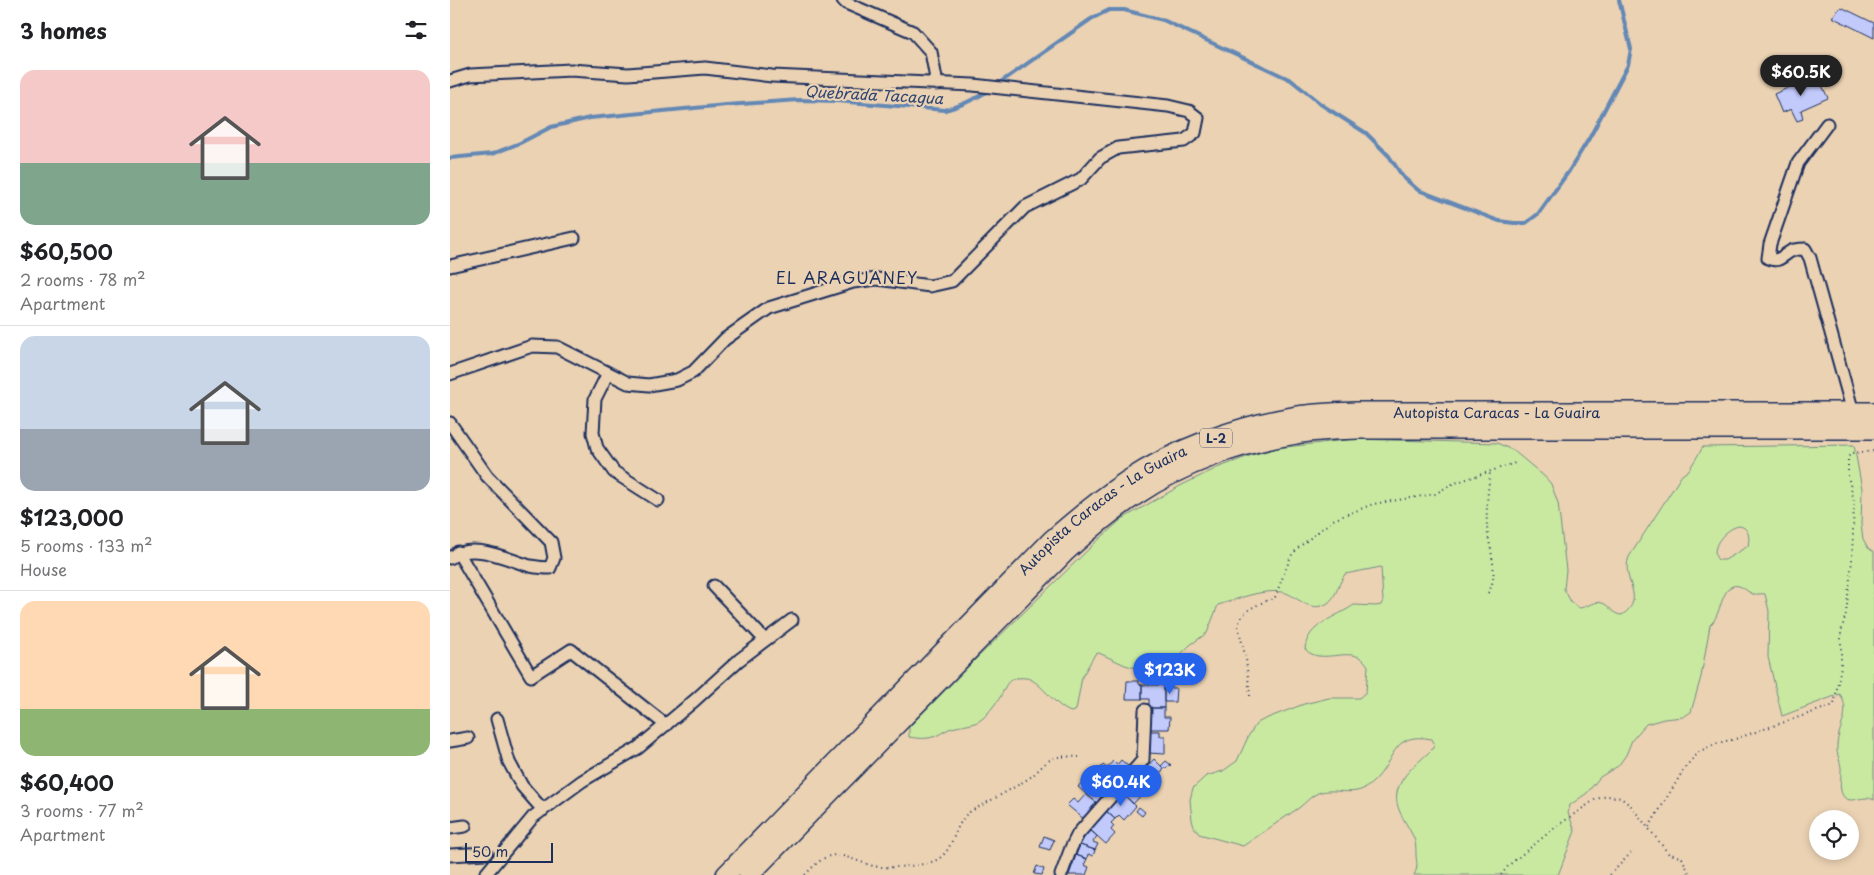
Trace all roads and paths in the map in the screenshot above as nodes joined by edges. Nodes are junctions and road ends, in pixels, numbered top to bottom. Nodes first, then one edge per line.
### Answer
1 (843, 0) edge
2 (450, 81) edge
3 (937, 84) junction
4 (1827, 124) dead end
5 (574, 238) dead end
6 (450, 266) edge
7 (608, 373) junction
8 (450, 374) edge
9 (1853, 412) junction
10 (1874, 412) edge
11 (450, 423) edge
12 (1874, 429) edge
13 (1874, 451) edge
14 (1518, 462) dead end
15 (1490, 472) junction
16 (658, 500) dead end
17 (454, 555) edge
18 (714, 586) dead end
19 (1488, 593) dead end
20 (792, 620) dead end
21 (764, 640) junction
22 (1250, 696) dead end
23 (1145, 710) dead end
24 (497, 719) dead end
25 (666, 725) junction
26 (468, 738) dead end
27 (450, 741) edge
28 (1079, 757) dead end
29 (543, 810) junction
30 (465, 826) dead end
31 (1649, 827) junction
32 (450, 828) edge
33 (486, 853) dead end
34 (1631, 853) dead end
35 (450, 855) edge
36 (485, 875) edge
37 (726, 875) edge
38 (749, 875) edge
39 (806, 875) edge
40 (1061, 875) edge
41 (1501, 875) edge
42 (1610, 875) edge
43 (1690, 875) edge

1 - 3 street
2 - 3 street
3 - 7 street
4 - 9 street
5 - 6 street
7 - 8 street
7 - 16 street
9 - 10 highway, Autopista Caracas - La Guaira / L-2
9 - 37 highway, Autopista Caracas - La Guaira / L-2
11 - 17 street
12 - 38 highway, Autopista Caracas - La Guaira / L-2
13 - 31 path
14 - 15 path
15 - 19 path
15 - 22 path
17 - 25 street
18 - 21 street
20 - 21 street
21 - 25 street
23 - 40 street
24 - 29 street
25 - 29 street
26 - 27 street
28 - 39 path
29 - 36 street
30 - 32 street
31 - 41 path
31 - 43 path
33 - 35 street
34 - 42 path

